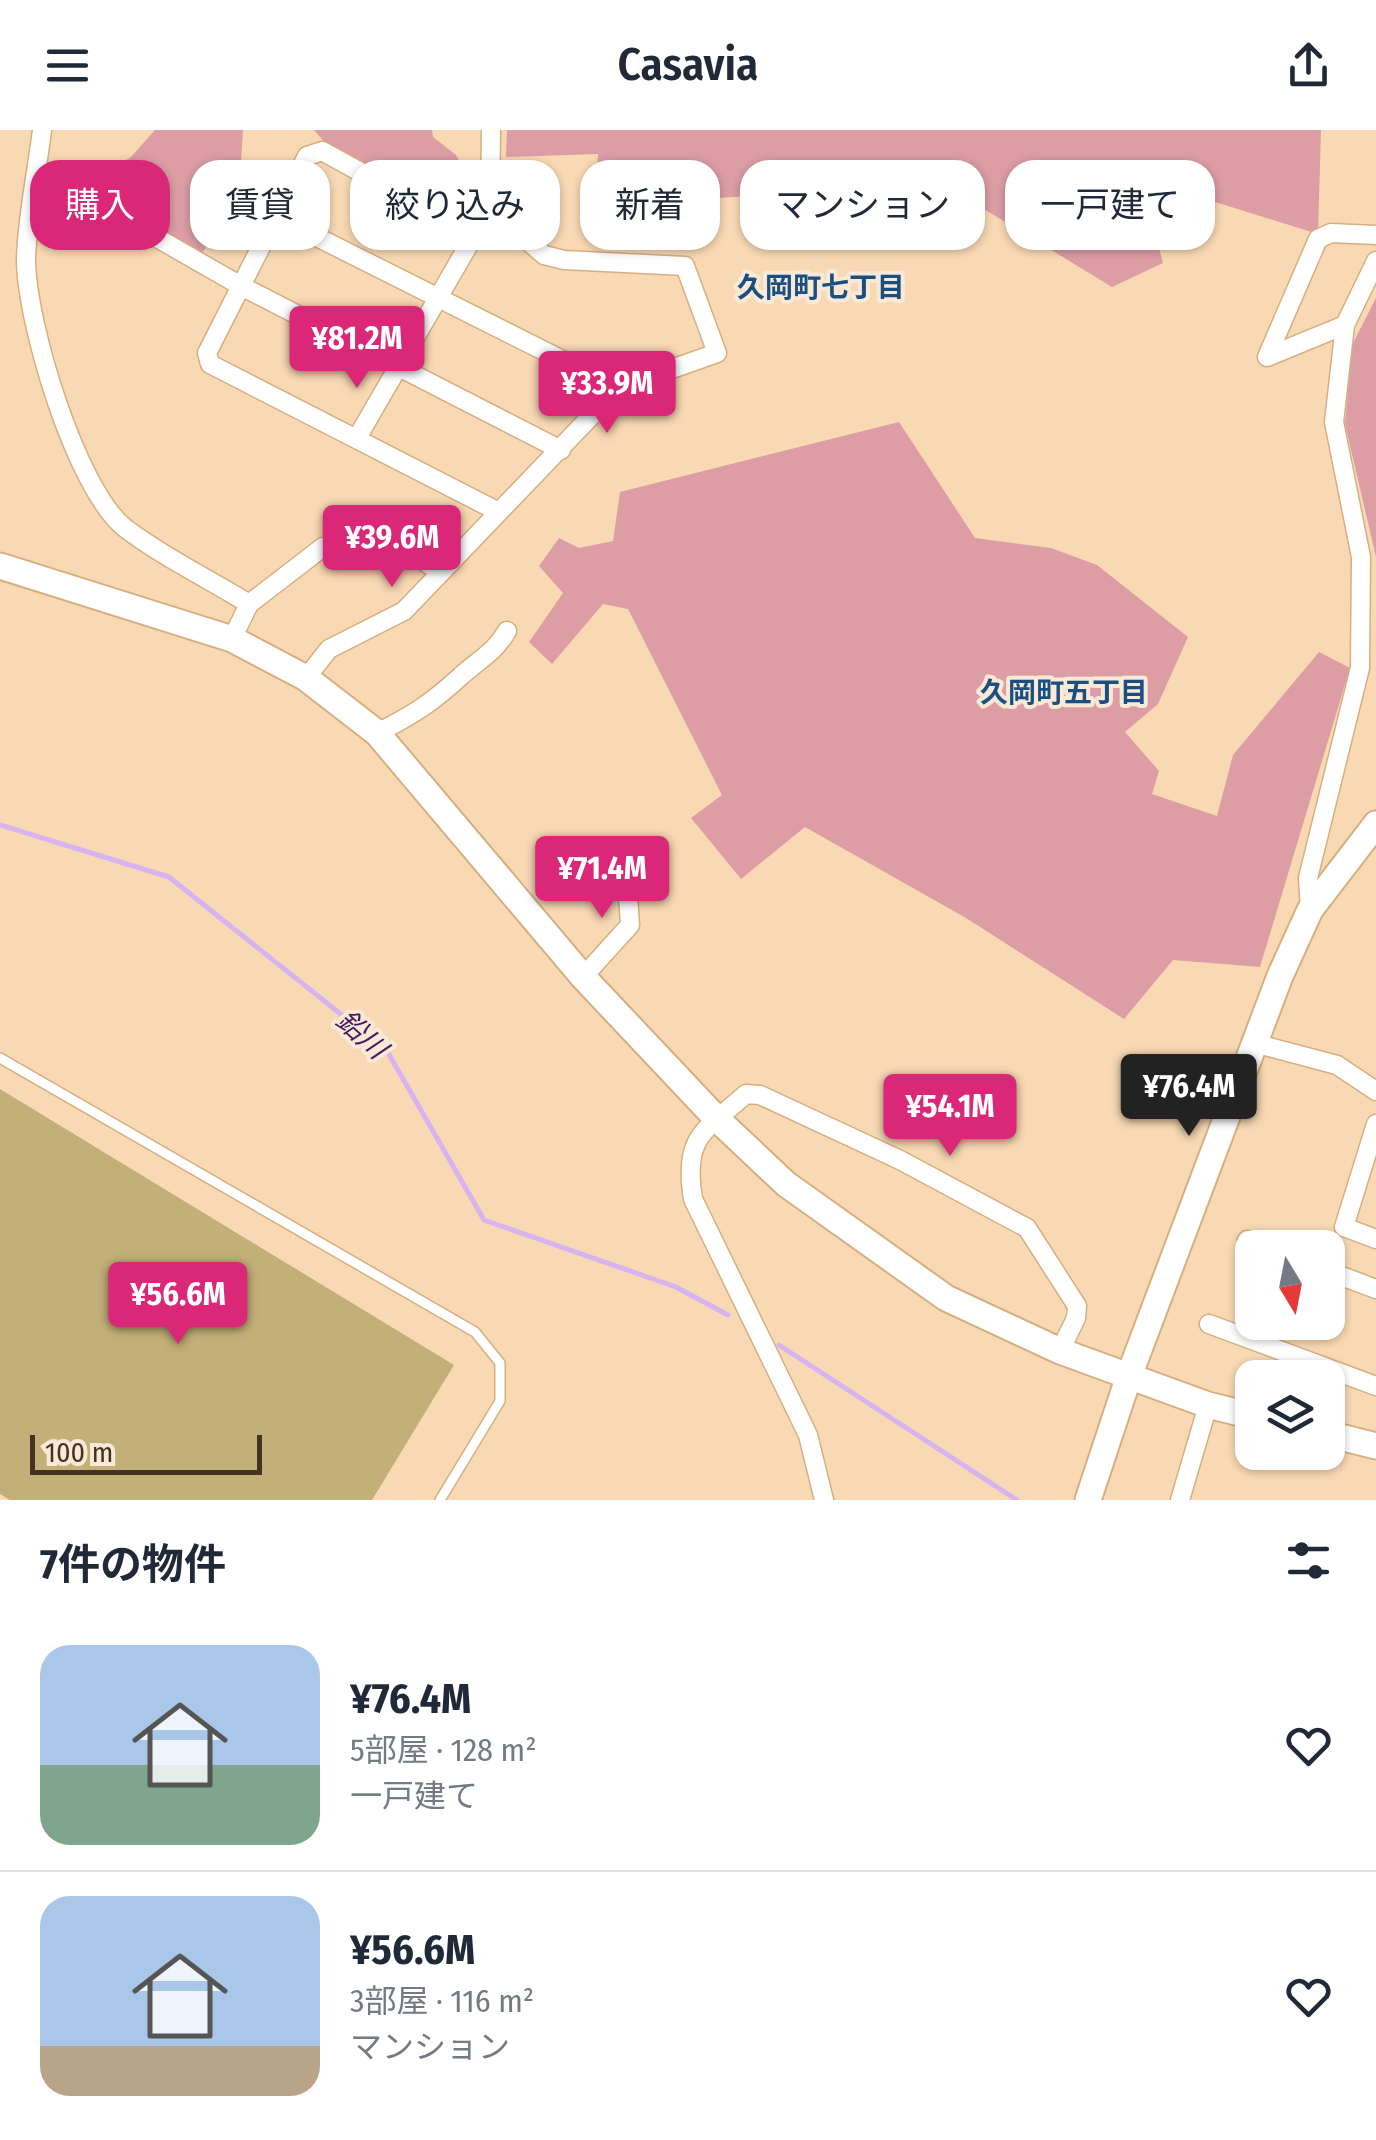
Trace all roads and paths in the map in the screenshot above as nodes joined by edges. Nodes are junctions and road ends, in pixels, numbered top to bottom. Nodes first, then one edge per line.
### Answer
1 (42, 130) edge
2 (491, 130) edge
3 (39, 160) edge
4 (306, 160) edge
5 (491, 160) edge
6 (350, 166) edge
7 (30, 232) edge
8 (1376, 235) edge
9 (330, 242) edge
10 (170, 246) edge
11 (260, 250) edge
12 (465, 250) edge
13 (538, 250) edge
14 (1376, 261) edge
15 (242, 286) junction
16 (437, 296) junction
17 (1345, 325) junction
18 (398, 368) junction
19 (618, 388) junction
20 (357, 438) junction
21 (561, 450) junction
22 (497, 510) junction
23 (0, 566) edge
24 (440, 572) junction
25 (249, 604) junction
26 (507, 631) dead end
27 (232, 640) junction
28 (306, 678) junction
29 (377, 733) junction
30 (1376, 824) edge
31 (626, 866) dead end
32 (1310, 910) junction
33 (583, 978) junction
34 (1254, 1043) junction
35 (0, 1058) edge
36 (1376, 1091) edge
37 (718, 1120) junction
38 (1376, 1124) edge
39 (1376, 1239) edge
40 (1345, 1277) edge
41 (1376, 1289) edge
42 (1209, 1324) dead end
43 (1060, 1351) junction
44 (1129, 1376) junction
45 (1376, 1386) edge
46 (1208, 1405) junction
47 (1235, 1412) edge
48 (1345, 1438) edge
49 (1376, 1444) edge
50 (440, 1500) edge
51 (824, 1500) edge
52 (1088, 1500) edge
53 (1180, 1500) edge

1 - 3 street
2 - 5 street
4 - 6 street
7 - 25 street
8 - 17 street
9 - 16 street
10 - 15 street
11 - 15 street
12 - 16 street
13 - 19 street
14 - 17 street
15 - 18 street
15 - 20 street
16 - 18 street
16 - 19 street
17 - 32 street
18 - 20 street
18 - 21 street
19 - 21 street
20 - 22 street
21 - 22 street
22 - 24 street
23 - 27 street
24 - 25 street
24 - 28 street
25 - 27 street
26 - 29 street
27 - 28 street
28 - 29 street
29 - 33 street
30 - 32 street
31 - 33 street
32 - 34 street
33 - 37 street
34 - 36 street
34 - 44 street
35 - 50 lane
37 - 43 street
37 - 43 street
37 - 51 street
38 - 39 street
40 - 41 street
42 - 45 street
43 - 44 street
44 - 46 street
44 - 52 street
46 - 47 street
46 - 53 street
48 - 49 street

